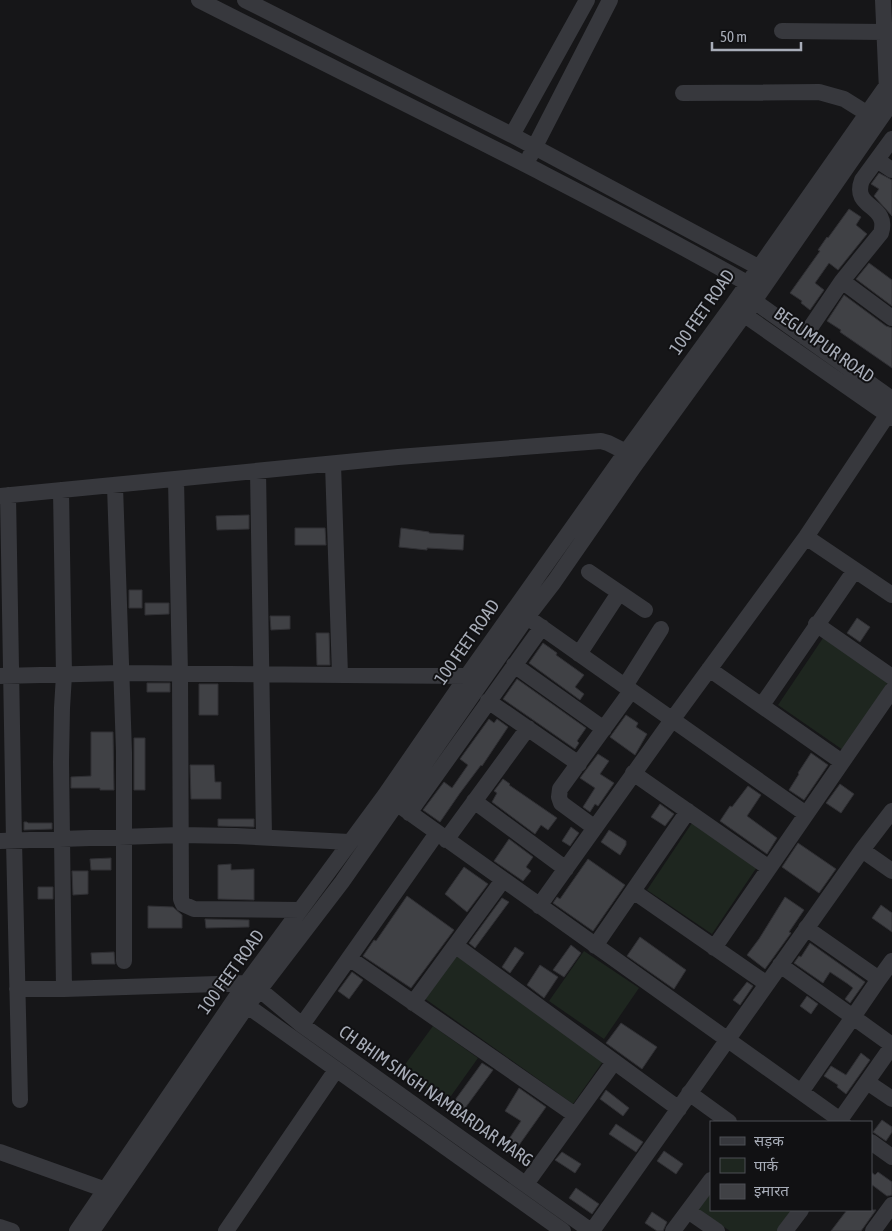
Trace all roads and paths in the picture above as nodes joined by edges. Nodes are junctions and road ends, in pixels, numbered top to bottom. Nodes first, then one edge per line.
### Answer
1 (199, 0) edge
2 (245, 0) edge
3 (587, 0) edge
4 (610, 0) edge
5 (883, 0) edge
6 (782, 31) dead end
7 (884, 32) junction
8 (890, 82) edge
9 (683, 93) dead end
10 (891, 107) edge
11 (868, 114) junction
12 (512, 134) junction
13 (892, 139) edge
14 (535, 147) junction
15 (877, 160) junction
16 (526, 165) junction
17 (892, 170) edge
18 (758, 267) junction
19 (842, 281) junction
20 (744, 299) junction
21 (892, 318) edge
22 (804, 337) junction
23 (891, 410) edge
24 (626, 452) junction
25 (333, 464) junction
26 (258, 471) junction
27 (176, 479) junction
28 (115, 486) junction
29 (61, 490) junction
30 (4, 496) edge
31 (806, 537) junction
32 (855, 570) junction
33 (589, 572) dead end
34 (619, 593) junction
35 (892, 595) edge
36 (645, 610) dead end
37 (527, 617) junction
38 (816, 624) junction
39 (542, 627) junction
40 (661, 629) dead end
41 (579, 654) junction
42 (514, 665) junction
43 (709, 669) junction
44 (121, 673) junction
45 (180, 674) junction
46 (260, 674) junction
47 (64, 675) junction
48 (340, 675) junction
49 (6, 676) edge
50 (467, 676) junction
51 (892, 677) edge
52 (628, 688) junction
53 (892, 690) edge
54 (488, 701) junction
55 (762, 705) junction
56 (672, 720) junction
57 (528, 728) junction
58 (604, 729) junction
59 (842, 762) junction
60 (579, 764) junction
61 (634, 773) junction
62 (474, 801) junction
63 (397, 804) junction
64 (892, 810) edge
65 (688, 811) junction
66 (806, 814) junction
67 (595, 828) junction
68 (124, 836) junction
69 (180, 836) junction
70 (442, 836) junction
71 (264, 837) junction
72 (62, 838) junction
73 (7, 841) edge
74 (349, 842) junction
75 (862, 850) junction
76 (769, 868) junction
77 (566, 869) junction
78 (892, 871) edge
79 (503, 880) junction
80 (633, 891) junction
81 (540, 906) junction
82 (300, 910) junction
83 (806, 928) junction
84 (456, 946) junction
85 (595, 946) junction
86 (714, 948) junction
87 (349, 958) junction
88 (124, 961) dead end
89 (892, 961) edge
90 (780, 965) junction
91 (879, 979) junction
92 (766, 984) junction
93 (254, 987) junction
94 (17, 989) junction
95 (64, 989) junction
96 (241, 1002) junction
97 (414, 1003) junction
98 (852, 1017) junction
99 (302, 1025) junction
100 (727, 1040) junction
101 (892, 1045) edge
102 (614, 1062) junction
103 (336, 1070) junction
104 (867, 1082) junction
105 (801, 1092) junction
106 (689, 1093) junction
107 (892, 1099) edge
108 (20, 1100) dead end
109 (679, 1109) junction
110 (575, 1116) junction
111 (728, 1121) edge
112 (842, 1121) edge
113 (872, 1143) edge
114 (0, 1152) edge
115 (892, 1157) edge
116 (710, 1181) edge
117 (526, 1184) junction
118 (106, 1190) junction
119 (892, 1205) edge
120 (688, 1211) junction
121 (800, 1211) edge
122 (0, 1227) edge
123 (12, 1231) edge
124 (77, 1231) edge
125 (92, 1231) edge
126 (226, 1231) edge
127 (563, 1231) edge
128 (591, 1231) edge
129 (673, 1231) edge
130 (717, 1231) edge
131 (785, 1231) edge
132 (873, 1231) edge

1 - 16 street
2 - 12 street
3 - 12 street
4 - 14 street
5 - 7 street
6 - 7 street
7 - 8 street
8 - 10 street
8 - 11 street, 100 FEET ROAD
9 - 11 street
10 - 20 street, 100 FEET ROAD
11 - 18 street, 100 FEET ROAD
12 - 14 street
13 - 15 street
14 - 16 street
14 - 18 street
15 - 17 street
15 - 19 street
16 - 20 street
18 - 20 street, 100 FEET ROAD
19 - 21 street
19 - 22 street
20 - 22 street, BEGUMPUR ROAD
20 - 23 street, BEGUMPUR ROAD
20 - 24 street, 100 FEET ROAD
20 - 37 street, 100 FEET ROAD
22 - 23 street, BEGUMPUR ROAD
23 - 31 street
24 - 25 street
24 - 50 street, 100 FEET ROAD
25 - 26 street
25 - 48 street
26 - 27 street
26 - 46 street
27 - 28 street
27 - 45 street
28 - 29 street
28 - 44 street
29 - 30 street
29 - 47 street
30 - 49 street
31 - 32 street
31 - 43 street
32 - 35 street
32 - 38 street
33 - 34 street
34 - 36 street
34 - 41 street
37 - 39 street
37 - 63 street, 100 FEET ROAD
38 - 51 street
38 - 55 street
39 - 41 street
39 - 42 street
40 - 52 street
41 - 52 street
42 - 54 street
42 - 58 street
43 - 55 street
43 - 56 street
44 - 45 street
44 - 47 street
44 - 68 street
45 - 46 street
45 - 69 street
46 - 48 street
46 - 71 street
47 - 49 street
47 - 72 street
48 - 50 street
49 - 73 street
50 - 63 street, 100 FEET ROAD
52 - 56 street
52 - 58 street
53 - 59 street
54 - 57 street
54 - 63 street
55 - 59 street
56 - 61 street
56 - 66 street
57 - 60 street
57 - 62 street
58 - 60 street
59 - 66 street
60 - 67 street
61 - 65 street
61 - 67 street
62 - 70 street
62 - 77 street
63 - 70 street
63 - 74 street, 100 FEET ROAD
63 - 93 street, 100 FEET ROAD
64 - 75 street
65 - 76 street
65 - 80 street
66 - 76 street
67 - 77 street
68 - 69 street
68 - 72 street
68 - 88 street
69 - 71 street
69 - 82 street
70 - 79 street
70 - 87 street
71 - 74 street
72 - 73 street
72 - 95 street
73 - 94 street
74 - 82 street, 100 FEET ROAD
75 - 78 street
75 - 83 street
76 - 86 street
77 - 81 street
79 - 81 street
79 - 84 street
80 - 85 street
80 - 86 street
81 - 85 street
82 - 93 street, 100 FEET ROAD
83 - 90 street
83 - 91 street
84 - 97 street
84 - 102 street
85 - 100 street
86 - 92 street
87 - 97 street
87 - 99 street
89 - 91 street
90 - 92 street
90 - 98 street
91 - 98 street
92 - 100 street
93 - 95 street
93 - 96 street, 100 FEET ROAD
93 - 99 street, CH BHIM SINGH NAMBARDAR MARG
94 - 95 street
94 - 108 street
96 - 103 street, CH BHIM SINGH NAMBARDAR MARG
96 - 118 street, 100 FEET ROAD
96 - 125 street, 100 FEET ROAD
97 - 110 street
98 - 101 street
98 - 105 street
99 - 117 street, CH BHIM SINGH NAMBARDAR MARG
100 - 105 street
100 - 106 street
101 - 104 street
102 - 109 street
102 - 110 street
103 - 126 street
103 - 127 street, CH BHIM SINGH NAMBARDAR MARG
104 - 107 street
104 - 112 street
105 - 112 street
106 - 109 street
106 - 111 street
109 - 128 street
110 - 117 street
113 - 115 street
114 - 118 street
116 - 120 street
117 - 128 street, CH BHIM SINGH NAMBARDAR MARG
118 - 124 street, 100 FEET ROAD
119 - 132 street
120 - 129 street
120 - 130 street
121 - 131 street
122 - 123 street

